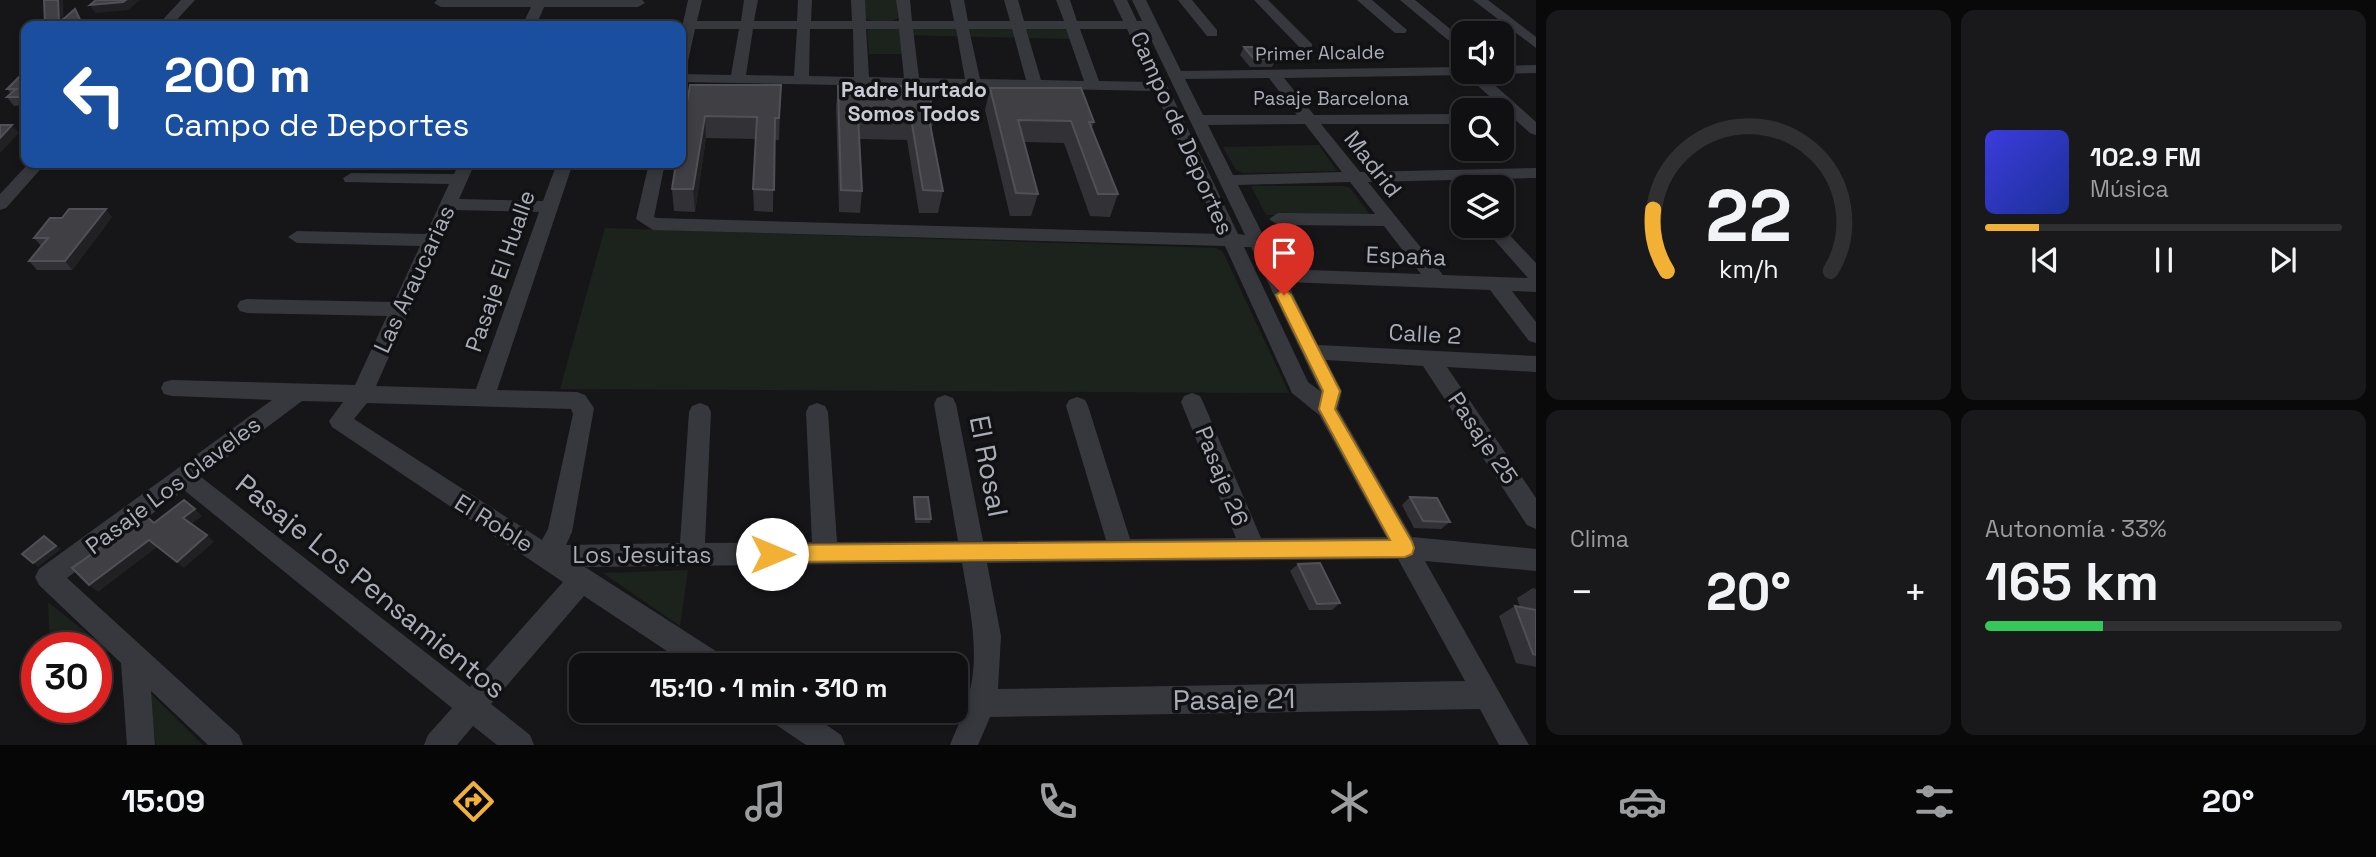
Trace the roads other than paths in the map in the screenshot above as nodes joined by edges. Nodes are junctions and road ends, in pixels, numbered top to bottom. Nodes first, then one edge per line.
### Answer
1 (188, 0) edge
2 (695, 0) edge
3 (751, 0) edge
4 (805, 0) edge
5 (858, 0) edge
6 (903, 0) edge
7 (957, 0) edge
8 (1012, 0) edge
9 (1063, 0) edge
10 (1121, 0) edge
11 (1139, 0) edge
12 (1185, 0) edge
13 (1261, 0) edge
14 (1364, 0) edge
15 (1407, 0) edge
16 (1480, 0) edge
17 (540, 2) edge
18 (441, 3) dead end
19 (638, 4) dead end
20 (169, 21) edge
21 (531, 21) edge
22 (962, 24) junction
23 (1018, 24) junction
24 (1072, 24) junction
25 (1141, 24) junction
26 (689, 25) junction
27 (747, 25) junction
28 (804, 25) junction
29 (859, 25) junction
30 (906, 25) junction
31 (1399, 30) dead end
32 (1212, 33) dead end
33 (1451, 35) edge
34 (686, 38) edge
35 (1536, 44) edge
36 (1307, 47) dead end
37 (1536, 69) edge
38 (1514, 70) edge
39 (1451, 71) edge
40 (1273, 74) junction
41 (1177, 75) junction
42 (686, 78) edge
43 (738, 78) junction
44 (801, 79) junction
45 (862, 81) junction
46 (912, 82) junction
47 (973, 83) junction
48 (1035, 84) junction
49 (1487, 84) edge
50 (1093, 85) junction
51 (1161, 87) junction
52 (1529, 118) edge
53 (1451, 119) edge
54 (1198, 120) junction
55 (1310, 121) junction
56 (1536, 130) edge
57 (33, 168) edge
58 (563, 168) edge
59 (656, 168) edge
60 (463, 171) edge
61 (1536, 173) edge
62 (1446, 175) junction
63 (1355, 177) junction
64 (351, 178) dead end
65 (1228, 180) junction
66 (1451, 181) edge
67 (0, 204) edge
68 (449, 204) junction
69 (550, 206) junction
70 (1279, 219) dead end
71 (1388, 220) junction
72 (297, 237) dead end
73 (1502, 238) edge
74 (432, 240) junction
75 (1230, 240) junction
76 (1258, 241) junction
77 (1274, 275) junction
78 (1536, 275) edge
79 (1438, 282) junction
80 (1496, 284) junction
81 (1536, 285) edge
82 (247, 306) dead end
83 (400, 309) junction
84 (1536, 336) edge
85 (1312, 352) junction
86 (1430, 359) junction
87 (1536, 364) edge
88 (172, 388) dead end
89 (298, 393) junction
90 (361, 395) junction
91 (484, 397) junction
92 (1192, 402) dead end
93 (945, 404) dead end
94 (1077, 406) dead end
95 (1327, 409) junction
96 (700, 412) dead end
97 (817, 412) dead end
98 (183, 476) junction
99 (1536, 518) edge
100 (1405, 548) junction
101 (1252, 549) junction
102 (1121, 550) junction
103 (974, 552) junction
104 (825, 553) junction
105 (692, 554) junction
106 (546, 555) junction
107 (1536, 560) edge
108 (583, 578) junction
109 (694, 653) edge
110 (134, 655) junction
111 (1487, 695) junction
112 (981, 703) junction
113 (471, 706) junction
114 (798, 723) edge
115 (141, 745) edge
116 (229, 745) edge
117 (438, 745) edge
118 (520, 745) edge
119 (831, 745) edge
120 (964, 745) edge
121 (1515, 745) edge

1 - 20 street
2 - 26 street
3 - 27 street
4 - 28 street
5 - 29 street
6 - 30 street
7 - 22 street
8 - 23 street
9 - 24 street
10 - 25 street, Campo de Deportes
11 - 25 street, Campo de Deportes
12 - 32 street
13 - 36 street
14 - 31 street
15 - 33 street
16 - 35 street
17 - 18 street
17 - 19 street
17 - 21 street
22 - 23 street
22 - 30 street
22 - 47 street
23 - 24 street
23 - 48 street
24 - 25 street
24 - 50 street
25 - 41 street, Campo de Deportes
25 - 51 street, Campo de Deportes
26 - 27 street
26 - 34 street
27 - 28 street
27 - 43 street
28 - 29 street
28 - 44 street
29 - 30 street
29 - 45 street
30 - 46 street
37 - 38 street
39 - 40 street, Primer Alcalde
40 - 41 street, Primer Alcalde
40 - 55 street, Madrid
41 - 54 street, Campo de Deportes
42 - 43 street
43 - 44 street
44 - 45 street
45 - 46 street
46 - 47 street
47 - 48 street
48 - 50 street
49 - 52 street
50 - 51 street
51 - 75 street, Campo de Deportes
52 - 56 street
53 - 55 street, Pasaje Barcelona
54 - 55 street, Pasaje Barcelona
54 - 65 street, Campo de Deportes
55 - 63 street, Madrid
57 - 67 street
58 - 69 street, Pasaje El Hualle
59 - 75 street
60 - 64 street
60 - 68 street, Las Araucarias
61 - 62 street
62 - 63 street
62 - 66 street
63 - 65 street
63 - 71 street, Madrid
65 - 76 street, Campo de Deportes
68 - 69 street
68 - 74 street, Las Araucarias
69 - 91 street, Pasaje El Hualle
70 - 71 street
71 - 79 street, Madrid
72 - 74 street
73 - 78 street
74 - 83 street, Las Araucarias
75 - 76 street
75 - 95 street, Campo de Deportes
76 - 77 street, Campo de Deportes
77 - 79 street, España
77 - 85 street, Campo de Deportes
79 - 80 street, España
80 - 81 street, España
80 - 84 street
82 - 83 street
83 - 90 street, Las Araucarias
85 - 86 street, Calle 2
85 - 95 street, Campo de Deportes
86 - 87 street, Calle 2
86 - 99 street, Pasaje 25
88 - 89 street
89 - 90 street
89 - 98 street, Pasaje Los Claveles
90 - 91 street
90 - 106 street, El Roble
91 - 106 street
92 - 101 street, Pasaje 26
93 - 103 street, El Rosal
94 - 102 street
95 - 100 street, Campo de Deportes
96 - 105 street
97 - 104 street
98 - 110 street, Pasaje Los Claveles
98 - 113 street, Pasaje Los Pensamientos
100 - 101 street, Los Jesuitas
100 - 107 street, Los Jesuitas
100 - 111 street, Campo de Deportes
101 - 102 street, Los Jesuitas
102 - 103 street, Los Jesuitas
103 - 104 street, Los Jesuitas
103 - 112 street, El Rosal
104 - 105 street, Los Jesuitas
105 - 106 street, Los Jesuitas
106 - 108 street, El Roble
108 - 109 street, El Roble
108 - 113 street
110 - 115 street
110 - 116 street
111 - 112 street, Pasaje 21
111 - 121 street, Campo de Deportes
112 - 120 street, El Rosal
113 - 117 street
113 - 118 street, Pasaje Los Pensamientos
114 - 119 street

